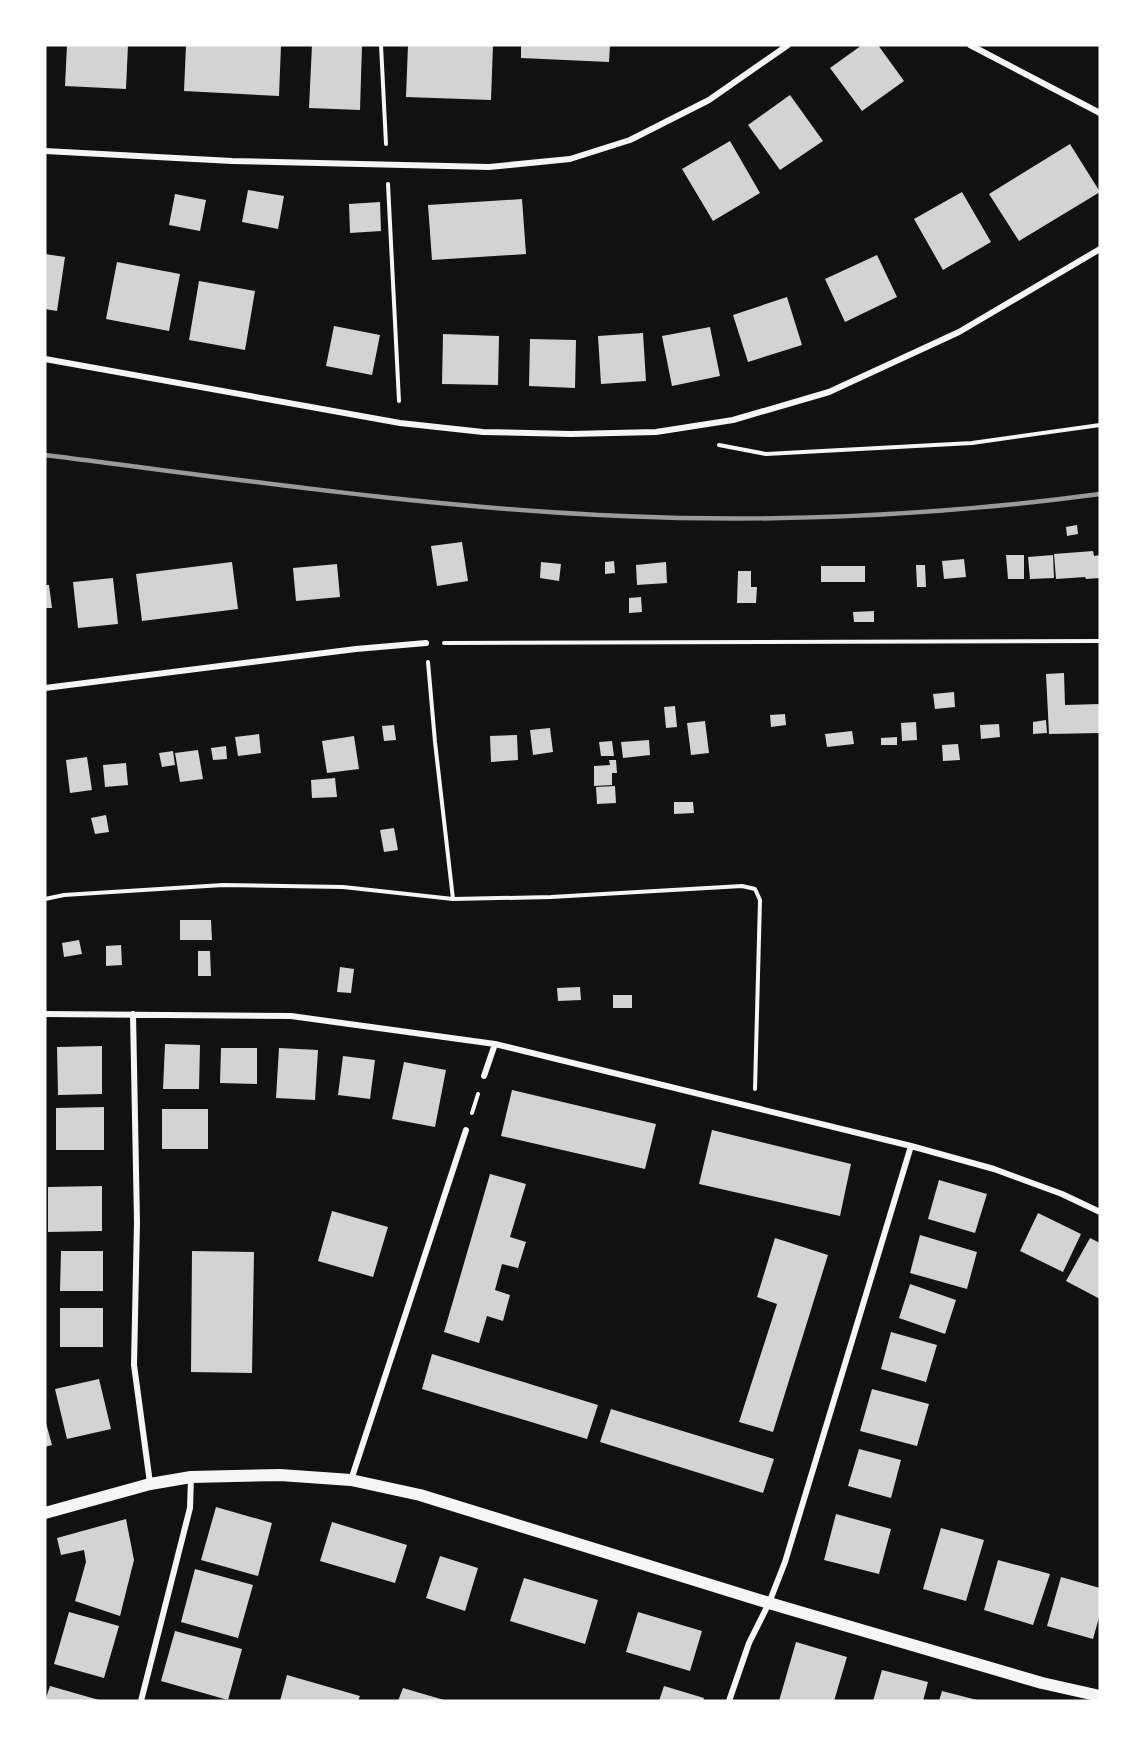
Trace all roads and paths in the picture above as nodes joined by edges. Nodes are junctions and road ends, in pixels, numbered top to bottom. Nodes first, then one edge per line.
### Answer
1 (381, 45) edge
2 (788, 45) edge
3 (970, 45) edge
4 (1100, 113) edge
5 (45, 151) edge
6 (387, 165) junction
7 (1100, 249) edge
8 (45, 359) edge
9 (399, 397) dead end
10 (1100, 425) edge
11 (711, 443) dead end
12 (1100, 641) edge
13 (426, 643) junction
14 (45, 688) edge
15 (45, 898) edge
16 (453, 899) junction
17 (45, 1014) edge
18 (133, 1014) junction
19 (495, 1044) junction
20 (484, 1076) joint
21 (754, 1107) junction
22 (466, 1131) joint
23 (911, 1146) junction
24 (1100, 1212) edge
25 (191, 1477) junction
26 (351, 1480) junction
27 (150, 1484) junction
28 (45, 1513) edge
29 (768, 1603) junction
30 (1100, 1696) edge
31 (141, 1701) edge
32 (729, 1701) edge

1 - 6 path
2 - 6 street
3 - 4 street
5 - 6 street
6 - 9 path
7 - 8 street
10 - 11 path
12 - 13 path
13 - 14 street
13 - 16 path
15 - 16 path
16 - 21 path
17 - 18 street
18 - 19 street
18 - 27 street
19 - 20 street
19 - 21 street
20 - 22 path
21 - 23 street
22 - 26 street
23 - 24 street
23 - 29 street
25 - 26 main road
25 - 27 main road
25 - 31 street
26 - 29 main road
27 - 28 main road
29 - 30 main road
29 - 32 street

